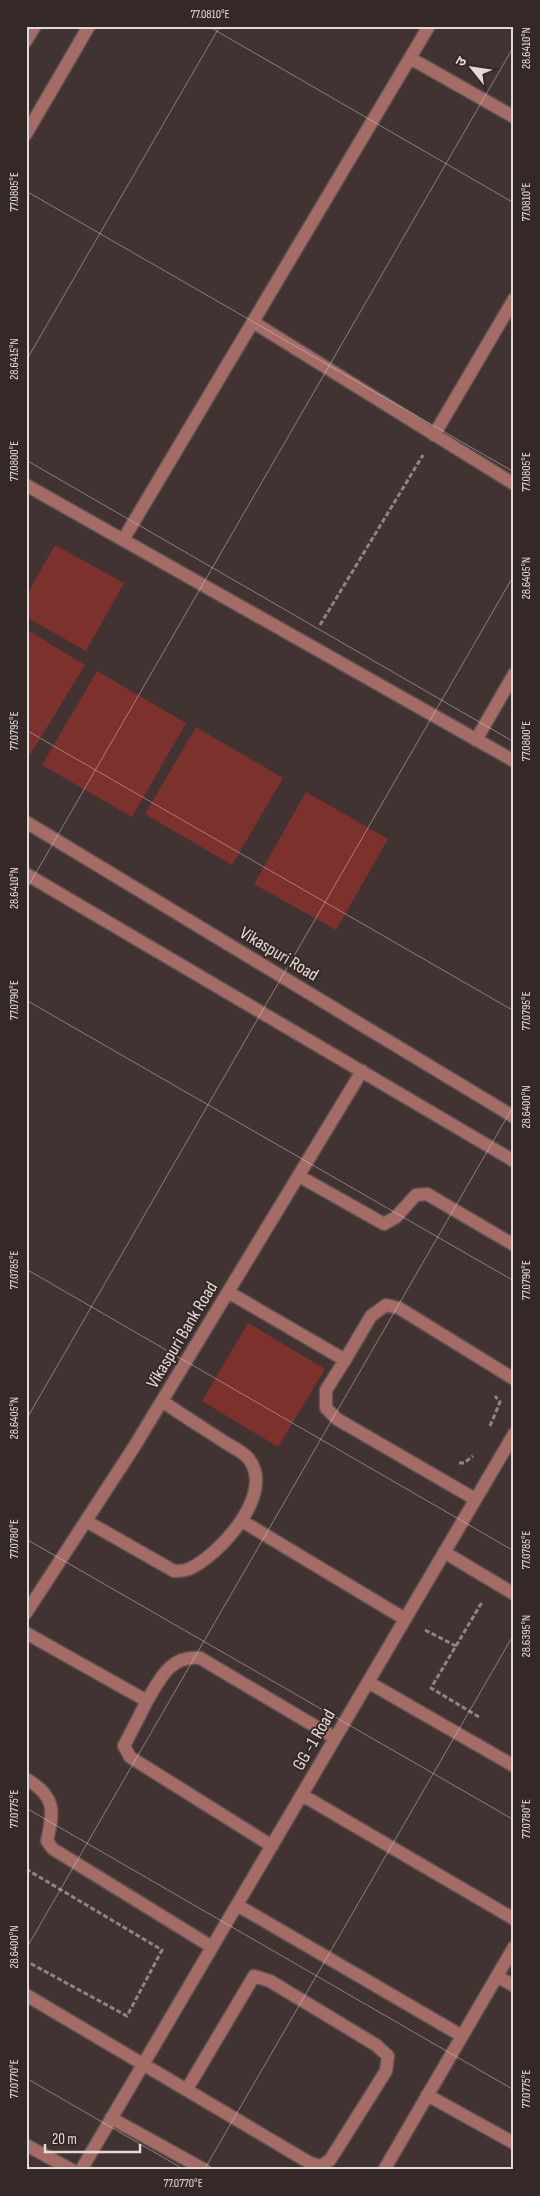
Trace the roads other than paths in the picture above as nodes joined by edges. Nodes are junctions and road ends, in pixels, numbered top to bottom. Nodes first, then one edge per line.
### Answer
1 (35, 26) edge
2 (89, 26) edge
3 (429, 26) edge
4 (26, 42) edge
5 (410, 58) junction
6 (514, 117) edge
7 (26, 134) edge
8 (514, 299) edge
9 (253, 322) junction
10 (434, 435) junction
11 (514, 484) edge
12 (26, 485) edge
13 (123, 540) junction
14 (514, 674) edge
15 (476, 740) junction
16 (514, 761) edge
17 (26, 822) edge
18 (26, 874) edge
19 (362, 1071) junction
20 (514, 1117) edge
21 (514, 1161) edge
22 (299, 1176) junction
23 (514, 1245) edge
24 (228, 1292) junction
25 (344, 1360) junction
26 (514, 1379) edge
27 (162, 1402) junction
28 (512, 1440) edge
29 (475, 1499) junction
30 (242, 1521) junction
31 (86, 1522) junction
32 (444, 1552) junction
33 (514, 1594) edge
34 (26, 1613) edge
35 (405, 1619) junction
36 (26, 1633) edge
37 (368, 1682) junction
38 (147, 1702) junction
39 (335, 1738) junction
40 (514, 1766) edge
41 (26, 1779) edge
42 (302, 1795) junction
43 (272, 1846) junction
44 (237, 1905) junction
45 (514, 1919) edge
46 (212, 1947) junction
47 (514, 1947) edge
48 (497, 1976) junction
49 (514, 1986) edge
50 (26, 1995) edge
51 (462, 2036) junction
52 (144, 2064) junction
53 (187, 2089) junction
54 (427, 2095) junction
55 (112, 2118) junction
56 (514, 2143) edge
57 (26, 2145) edge
58 (72, 2170) edge
59 (81, 2170) edge
60 (205, 2170) edge
61 (384, 2170) edge

1 - 4 street
2 - 7 street
3 - 5 street
5 - 6 street
5 - 9 street
8 - 10 street
9 - 10 street
9 - 13 street
10 - 11 street
12 - 13 street
13 - 15 street
14 - 15 street
15 - 16 street
17 - 20 street, Vikaspuri Road
18 - 19 street
19 - 21 street
19 - 22 street, Vikaspuri Bank Road
22 - 23 street
22 - 24 street, Vikaspuri Bank Road
24 - 25 street
24 - 27 street, Vikaspuri Bank Road
25 - 26 street
25 - 29 street
27 - 30 street
27 - 31 street, Vikaspuri Bank Road
28 - 29 street, GG -1 Road
29 - 32 street, GG -1 Road
30 - 31 street
30 - 35 street
31 - 34 street, Vikaspuri Bank Road
32 - 33 street
32 - 35 street, GG -1 Road
35 - 37 street, GG -1 Road
36 - 38 street
37 - 39 street, GG -1 Road
37 - 40 street
38 - 39 street
38 - 43 street
39 - 42 street, GG -1 Road
41 - 46 street
42 - 43 street, GG -1 Road
42 - 45 street
43 - 44 street, GG -1 Road
44 - 46 street, GG -1 Road
44 - 51 street
46 - 52 street, GG -1 Road
47 - 48 street
48 - 49 street
48 - 51 street
50 - 52 street
51 - 54 street
52 - 53 street
52 - 55 street, GG -1 Road
53 - 53 street
54 - 56 street
54 - 61 street
55 - 59 street, GG -1 Road
55 - 60 street
57 - 58 street

